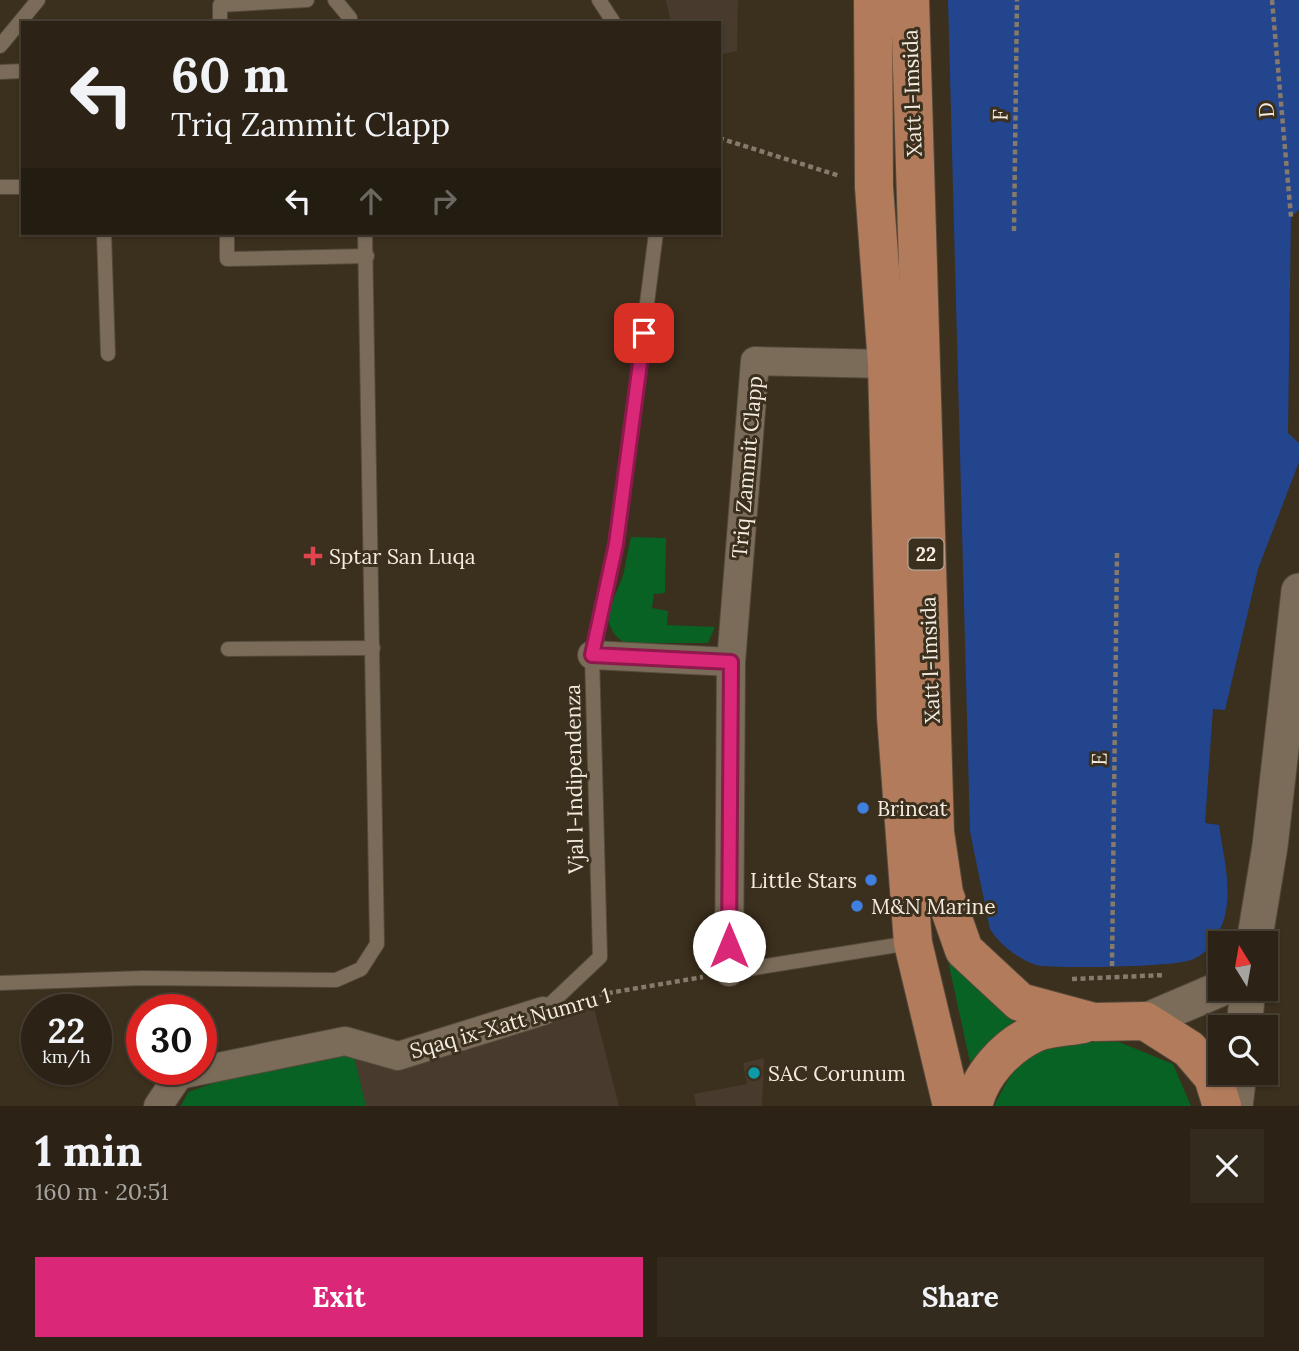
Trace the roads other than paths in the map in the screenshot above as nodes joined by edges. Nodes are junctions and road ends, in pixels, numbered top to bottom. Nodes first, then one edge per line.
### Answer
1 (38, 0) edge
2 (307, 0) edge
3 (335, 0) edge
4 (599, 0) edge
5 (873, 0) edge
6 (909, 0) edge
7 (220, 21) edge
8 (350, 21) edge
9 (613, 21) edge
10 (0, 46) edge
11 (21, 71) edge
12 (0, 72) edge
13 (0, 187) edge
14 (21, 187) edge
15 (104, 235) edge
16 (227, 235) edge
17 (365, 235) edge
18 (656, 235) edge
19 (367, 256) junction
20 (108, 354) dead end
21 (887, 364) junction
22 (1299, 591) edge
23 (373, 648) junction
24 (228, 649) dead end
25 (592, 655) junction
26 (731, 662) junction
27 (1256, 931) edge
28 (913, 943) junction
29 (729, 972) joint
30 (0, 983) edge
31 (1208, 994) edge
32 (543, 1011) joint
33 (1145, 1021) junction
34 (1094, 1022) junction
35 (1238, 1085) edge
36 (158, 1106) edge
37 (952, 1106) edge
38 (973, 1106) edge
39 (1222, 1106) edge
40 (1235, 1106) edge

1 - 10 lane
2 - 7 lane
3 - 8 lane
4 - 9 lane
5 - 21 highway, Xatt l-Imsida / 22
6 - 34 highway, Xatt l-Imsida / 22
11 - 12 lane
13 - 14 lane
15 - 20 lane
16 - 19 lane
17 - 19 lane
18 - 25 lane, Vjal l-Indipendenza
19 - 23 lane
21 - 26 street, Triq Zammit Clapp
21 - 28 highway, Xatt l-Imsida / 22
22 - 27 street
23 - 24 lane
23 - 30 lane
25 - 26 street
25 - 32 lane, Vjal l-Indipendenza
26 - 29 street, Triq Zammit Clapp
28 - 29 lane
28 - 37 highway, Xatt l-Imsida / 22
31 - 33 street
32 - 36 street, Sqaq ix-Xatt Numru 1
33 - 34 highway, Xatt l-Imsida / 22
33 - 39 highway
34 - 38 highway
35 - 40 street

